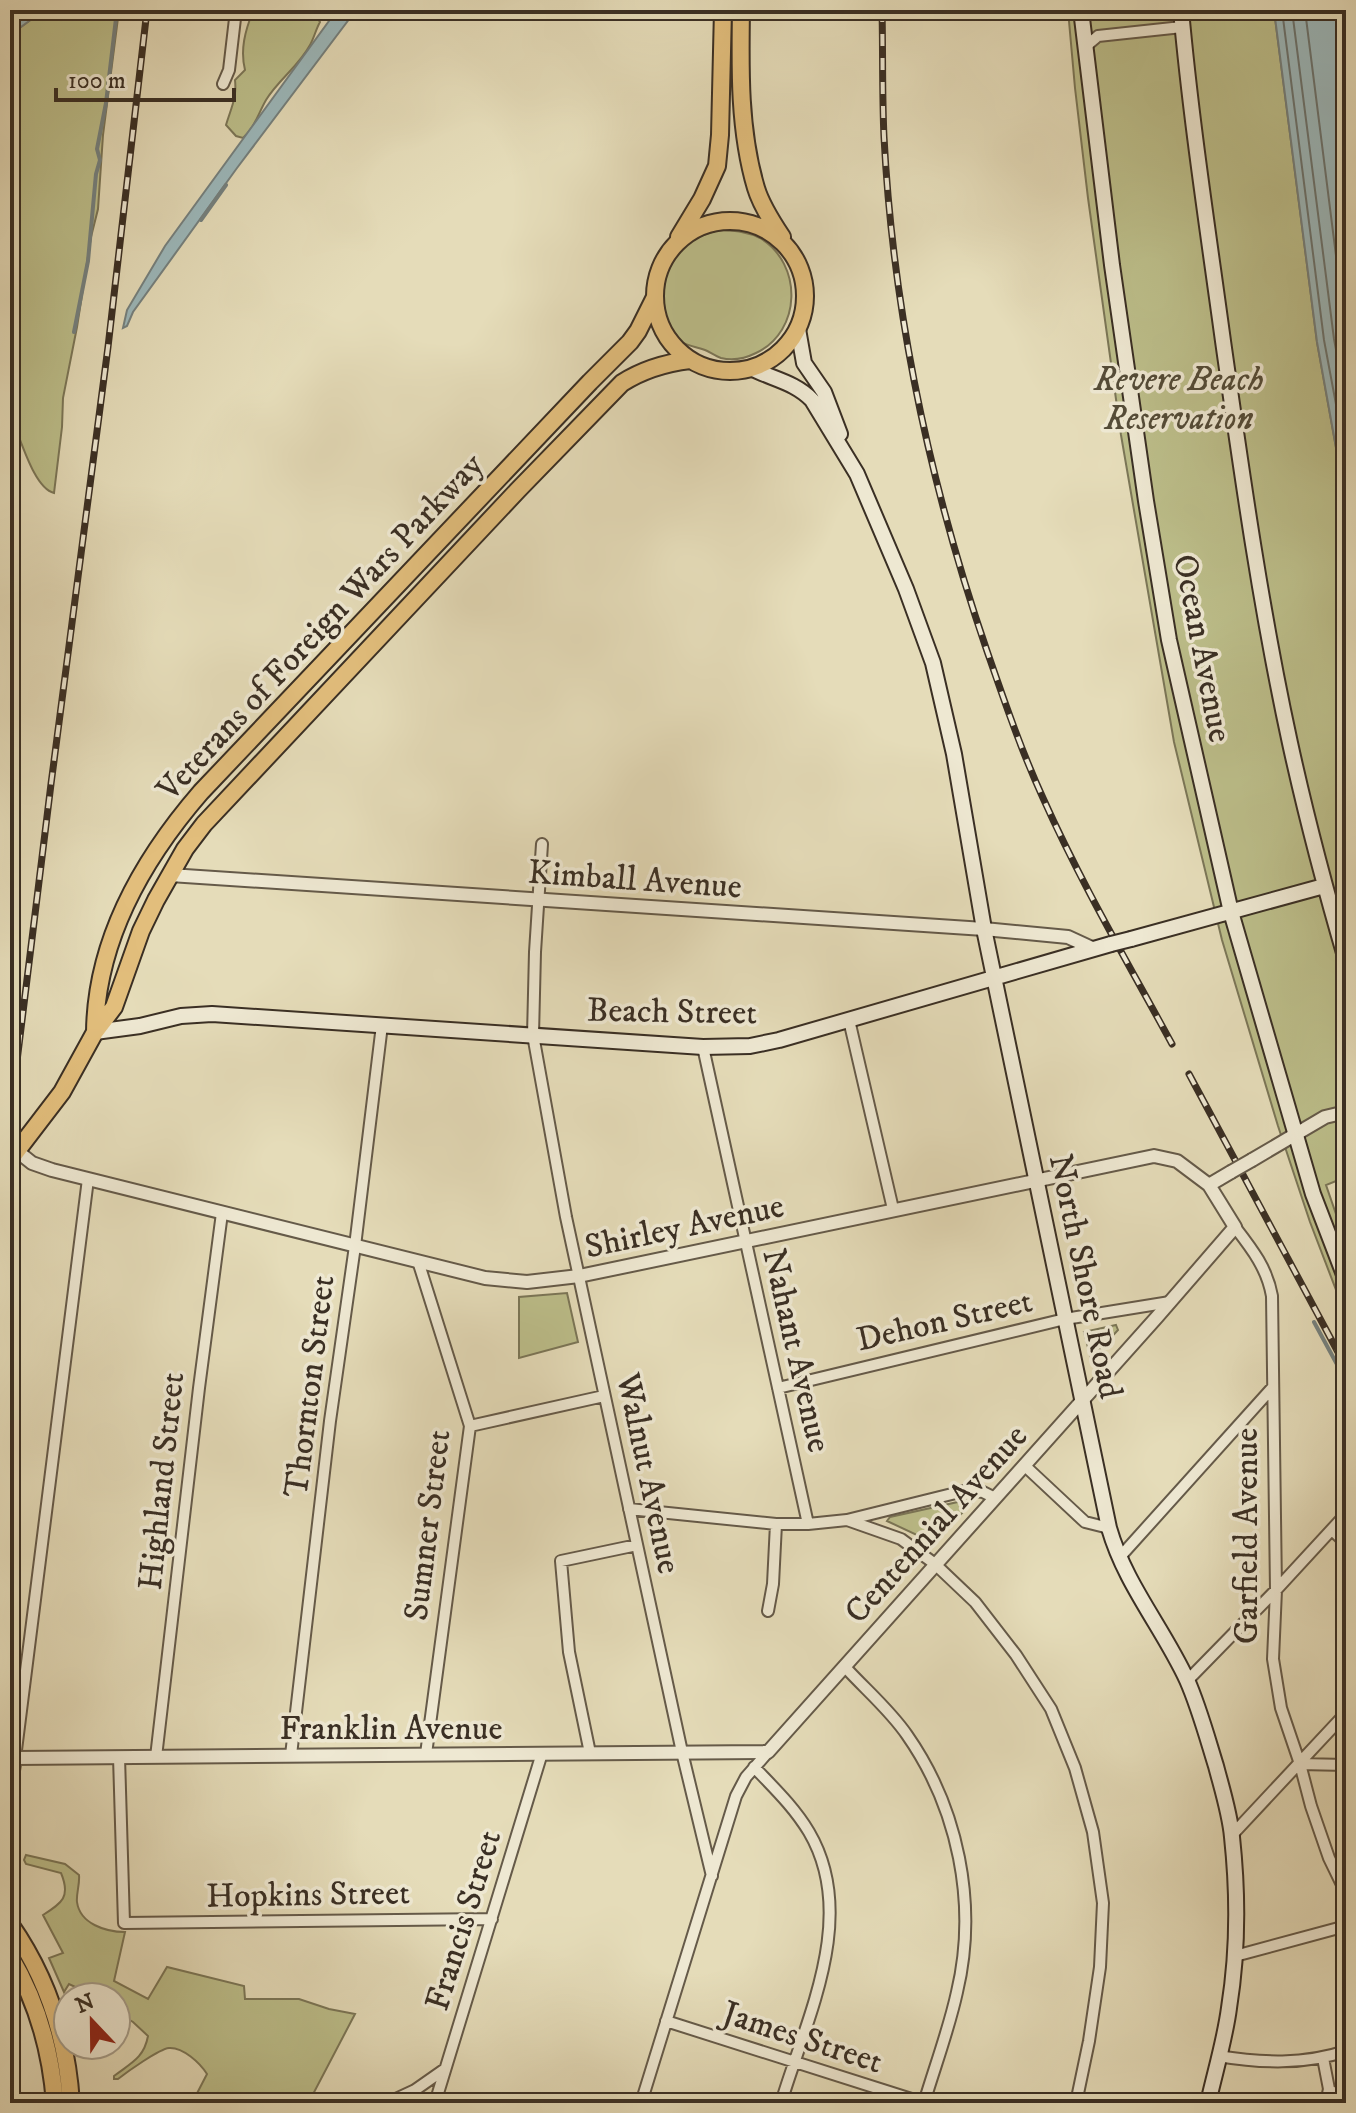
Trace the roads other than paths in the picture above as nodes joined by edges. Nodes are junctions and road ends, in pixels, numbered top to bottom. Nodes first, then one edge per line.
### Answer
1 (236, 10) edge
2 (723, 10) edge
3 (741, 10) edge
4 (1081, 10) edge
5 (1181, 10) edge
6 (1182, 27) junction
7 (1085, 47) junction
8 (223, 84) dead end
9 (674, 245) junction
10 (794, 255) junction
11 (654, 299) junction
12 (798, 329) junction
13 (690, 360) junction
14 (751, 368) junction
15 (848, 457) junction
16 (542, 844) dead end
17 (170, 875) junction
18 (1324, 886) junction
19 (538, 900) junction
20 (1231, 912) junction
21 (984, 929) junction
22 (1094, 949) junction
23 (1346, 960) edge
24 (994, 978) junction
25 (849, 1020) junction
26 (382, 1025) junction
27 (95, 1032) junction
28 (533, 1035) junction
29 (703, 1047) junction
30 (1346, 1112) edge
31 (1296, 1135) junction
32 (18, 1156) edge
33 (88, 1179) junction
34 (1036, 1180) junction
35 (1209, 1185) junction
36 (893, 1209) junction
37 (222, 1213) junction
38 (1235, 1227) junction
39 (746, 1242) junction
40 (355, 1246) junction
41 (418, 1261) junction
42 (579, 1276) junction
43 (1346, 1280) edge
44 (1170, 1302) junction
45 (1065, 1319) junction
46 (1273, 1387) junction
47 (778, 1388) junction
48 (604, 1396) junction
49 (1082, 1399) junction
50 (470, 1426) junction
51 (1024, 1465) junction
52 (995, 1498) junction
53 (629, 1509) junction
54 (1346, 1514) edge
55 (847, 1520) junction
56 (776, 1524) junction
57 (808, 1524) junction
58 (1109, 1528) junction
59 (1332, 1530) junction
60 (1346, 1543) edge
61 (637, 1545) junction
62 (1119, 1558) junction
63 (935, 1564) junction
64 (1276, 1590) junction
65 (768, 1611) dead end
66 (845, 1667) junction
67 (1187, 1681) junction
68 (1346, 1713) edge
69 (682, 1752) junction
70 (768, 1752) junction
71 (542, 1753) junction
72 (590, 1753) junction
73 (426, 1754) junction
74 (291, 1755) junction
75 (119, 1757) junction
76 (156, 1757) junction
77 (15, 1758) junction
78 (1300, 1764) junction
79 (1346, 1765) edge
80 (754, 1767) junction
81 (10, 1789) edge
82 (1232, 1835) junction
83 (712, 1876) junction
84 (1346, 1893) edge
85 (492, 1919) junction
86 (10, 1924) edge
87 (1346, 1926) edge
88 (10, 1956) edge
89 (1235, 1956) junction
90 (11, 1983) edge
91 (30, 1995) junction
92 (666, 2021) junction
93 (1346, 2051) edge
94 (1218, 2056) junction
95 (1323, 2058) junction
96 (793, 2062) junction
97 (445, 2069) junction
98 (1329, 2089) junction
99 (55, 2103) edge
100 (71, 2103) edge
101 (387, 2103) edge
102 (435, 2103) edge
103 (641, 2103) edge
104 (781, 2103) edge
105 (924, 2103) edge
106 (1076, 2103) edge
107 (1208, 2103) edge
108 (1326, 2103) edge
109 (1346, 2103) edge

1 - 8 street
2 - 9 highway
3 - 10 highway
4 - 7 main road, Ocean Avenue
5 - 6 main road
6 - 7 street
6 - 18 main road
7 - 20 main road, Ocean Avenue
9 - 10 highway
9 - 11 highway
10 - 12 highway
11 - 13 highway
11 - 27 highway, Veterans of Foreign Wars Parkway
12 - 14 highway
12 - 15 main road, North Shore Road
13 - 14 highway
13 - 17 highway, Veterans of Foreign Wars Parkway
14 - 15 main road, North Shore Road
15 - 21 main road, North Shore Road
16 - 19 street, Walnut Avenue
17 - 19 street, Kimball Avenue
17 - 27 highway, Veterans of Foreign Wars Parkway
18 - 20 main road, Beach Street
18 - 23 main road
19 - 21 street, Kimball Avenue
19 - 28 street, Walnut Avenue
20 - 22 main road, Beach Street, bridge
20 - 31 main road, Ocean Avenue
21 - 22 street, Kimball Avenue
21 - 24 main road, North Shore Road
22 - 24 main road, Beach Street
24 - 25 main road, Beach Street
24 - 34 main road, North Shore Road
25 - 29 main road, Beach Street
25 - 36 street
26 - 27 main road, Beach Street
26 - 28 main road, Beach Street
26 - 40 street, Thornton Street
27 - 32 highway, Veterans of Foreign Wars Parkway
28 - 29 main road, Beach Street
28 - 42 street, Walnut Avenue
29 - 39 street, Nahant Avenue
30 - 31 street
31 - 35 street, bridge
31 - 43 main road, Ocean Avenue
32 - 33 street, Shirley Avenue
33 - 37 street, Shirley Avenue
33 - 77 street
34 - 35 street, Shirley Avenue
34 - 36 street, Shirley Avenue
34 - 45 main road, North Shore Road
35 - 38 street, Garfield Avenue
36 - 39 street, Shirley Avenue
37 - 40 street, Shirley Avenue
37 - 76 street, Highland Street
38 - 44 street, Centennial Avenue
38 - 46 street, Garfield Avenue
39 - 42 street, Shirley Avenue
39 - 47 street, Nahant Avenue
40 - 41 street, Shirley Avenue
40 - 74 street, Thornton Street
41 - 42 street, Shirley Avenue
41 - 50 street, Sumner Street
42 - 48 street, Walnut Avenue
44 - 45 street, Dehon Street
44 - 49 street, Centennial Avenue
45 - 47 street, Dehon Street
45 - 49 main road, North Shore Road
46 - 62 street
46 - 64 street, Garfield Avenue
47 - 57 street, Nahant Avenue
48 - 50 street
48 - 53 street, Walnut Avenue
49 - 51 street, Centennial Avenue
49 - 58 main road, North Shore Road
50 - 73 street, Sumner Street
51 - 52 street, Centennial Avenue
51 - 58 street
52 - 55 street
52 - 63 street, Centennial Avenue
53 - 56 street
53 - 61 street, Walnut Avenue
54 - 59 street
55 - 57 street
55 - 63 street
56 - 57 street
56 - 65 street
58 - 62 main road, North Shore Road
59 - 60 street
59 - 64 street
61 - 69 street, Walnut Avenue
61 - 72 street
62 - 67 main road, North Shore Road
63 - 66 street, Centennial Avenue
63 - 106 street
64 - 67 street
64 - 78 street, Garfield Avenue
66 - 70 street, Centennial Avenue
66 - 105 street
67 - 82 main road, North Shore Road
68 - 78 street
69 - 70 street, Franklin Avenue
69 - 72 street, Franklin Avenue
69 - 83 street, Walnut Avenue
70 - 80 street, Centennial Avenue
71 - 72 street, Franklin Avenue
71 - 73 street, Franklin Avenue
71 - 85 street, Francis Street
73 - 74 street, Franklin Avenue
74 - 76 street, Franklin Avenue
75 - 76 street, Franklin Avenue
75 - 77 street, Franklin Avenue
75 - 85 street, Hopkins Street
77 - 81 street
78 - 79 street
78 - 82 street
78 - 84 street, Garfield Avenue
80 - 83 street, Centennial Avenue
80 - 96 street
82 - 89 main road, North Shore Road
83 - 92 street
85 - 97 street, Francis Street
86 - 100 highway
87 - 89 street
88 - 91 highway
89 - 94 main road, North Shore Road
90 - 91 street
91 - 99 highway
92 - 96 street, James Street
92 - 103 street
93 - 95 street
94 - 95 street
94 - 107 main road, North Shore Road
95 - 98 street
96 - 104 street
96 - 105 street, James Street
97 - 101 street
97 - 102 street, Francis Street
98 - 108 street
98 - 109 street

